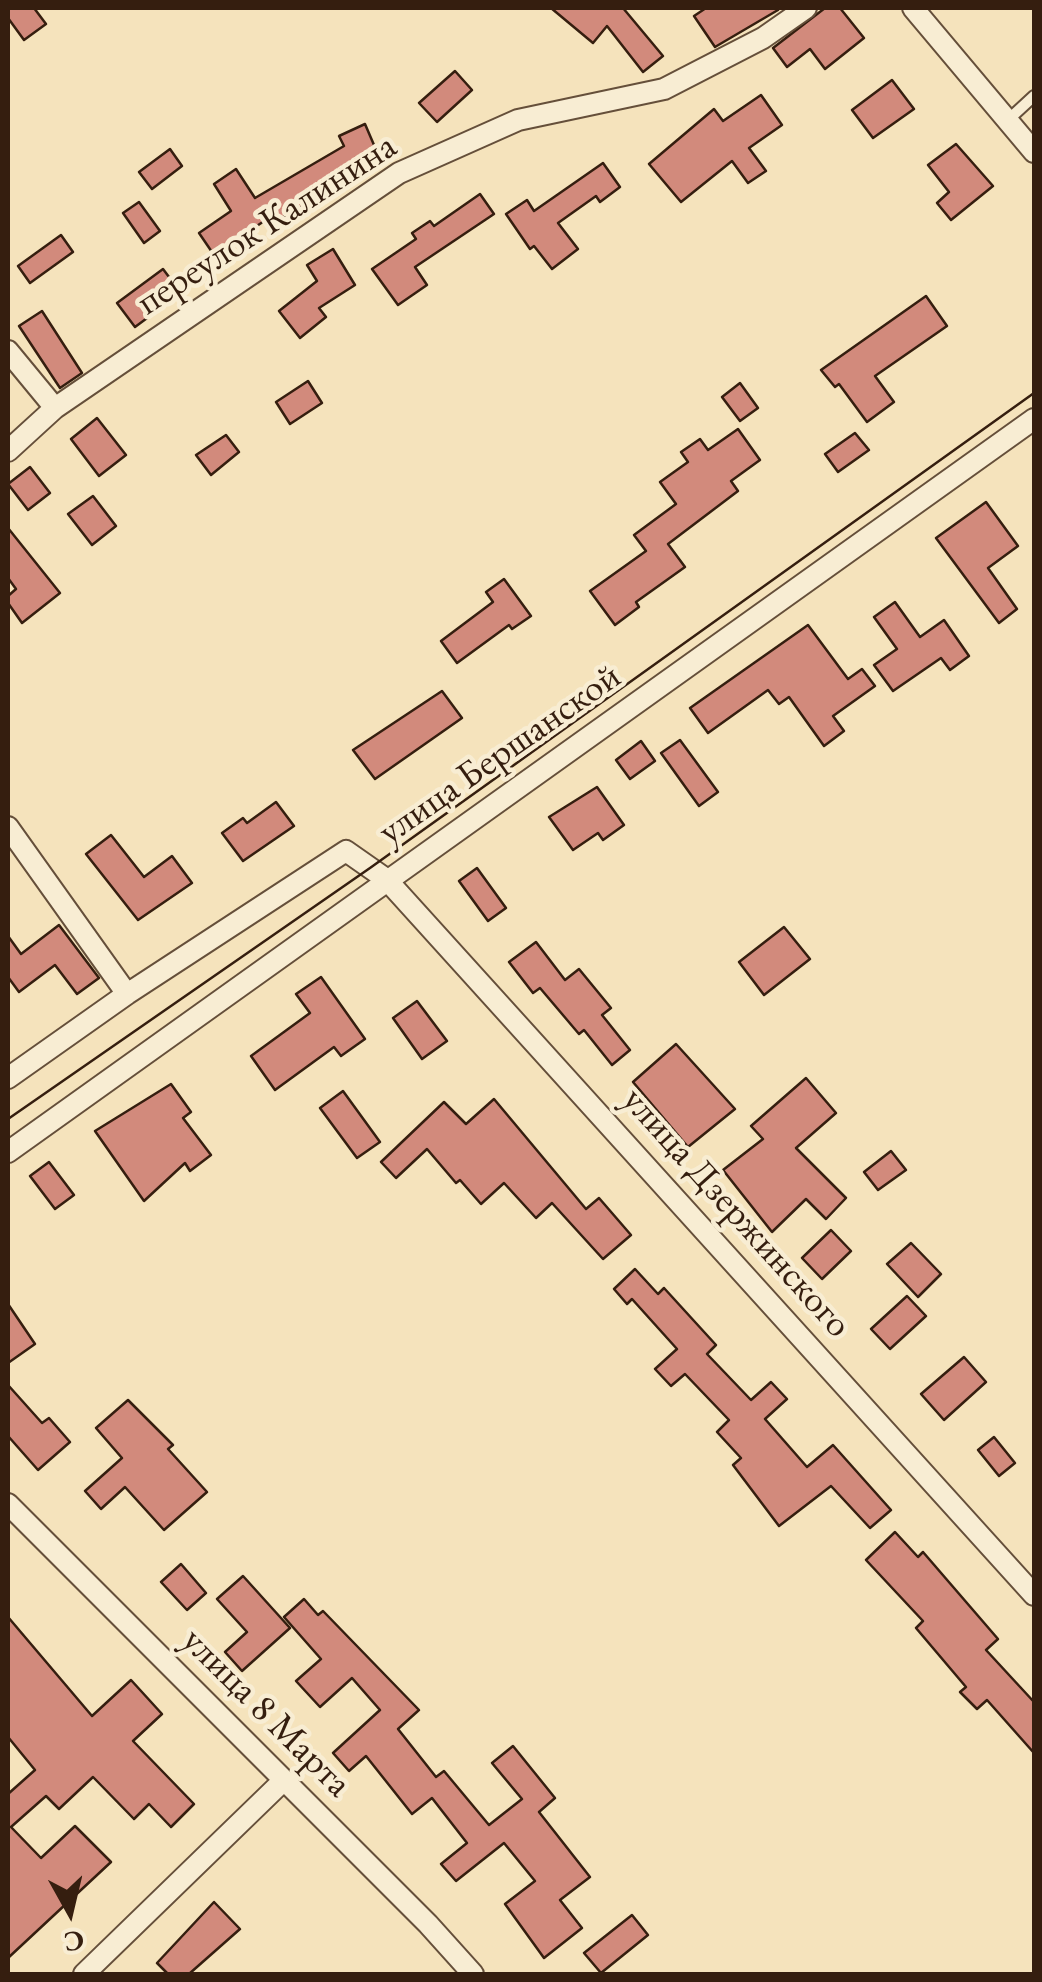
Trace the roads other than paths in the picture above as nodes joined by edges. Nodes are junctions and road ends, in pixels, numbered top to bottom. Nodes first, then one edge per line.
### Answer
1 (806, 8) edge
2 (912, 8) edge
3 (1034, 96) edge
4 (1007, 121) junction
5 (1034, 152) edge
6 (8, 351) edge
7 (55, 408) junction
8 (1034, 418) edge
9 (8, 450) edge
10 (8, 827) edge
11 (386, 879) junction
12 (127, 994) junction
13 (8, 1078) edge
14 (8, 1152) edge
15 (8, 1504) edge
16 (1034, 1595) edge
17 (284, 1780) junction
18 (84, 1974) edge
19 (472, 1974) edge

1 - 7 street, переулок Калинина
2 - 4 street
3 - 4 lane
4 - 5 street
6 - 7 street
7 - 9 street, переулок Калинина
8 - 11 street, улица Бершанской
10 - 12 street
11 - 12 street, улица Дзержинского
11 - 14 street, улица Бершанской
11 - 16 street, улица Дзержинского
12 - 13 street
15 - 17 street, улица 8 Марта
17 - 18 street
17 - 19 street, улица 8 Марта

